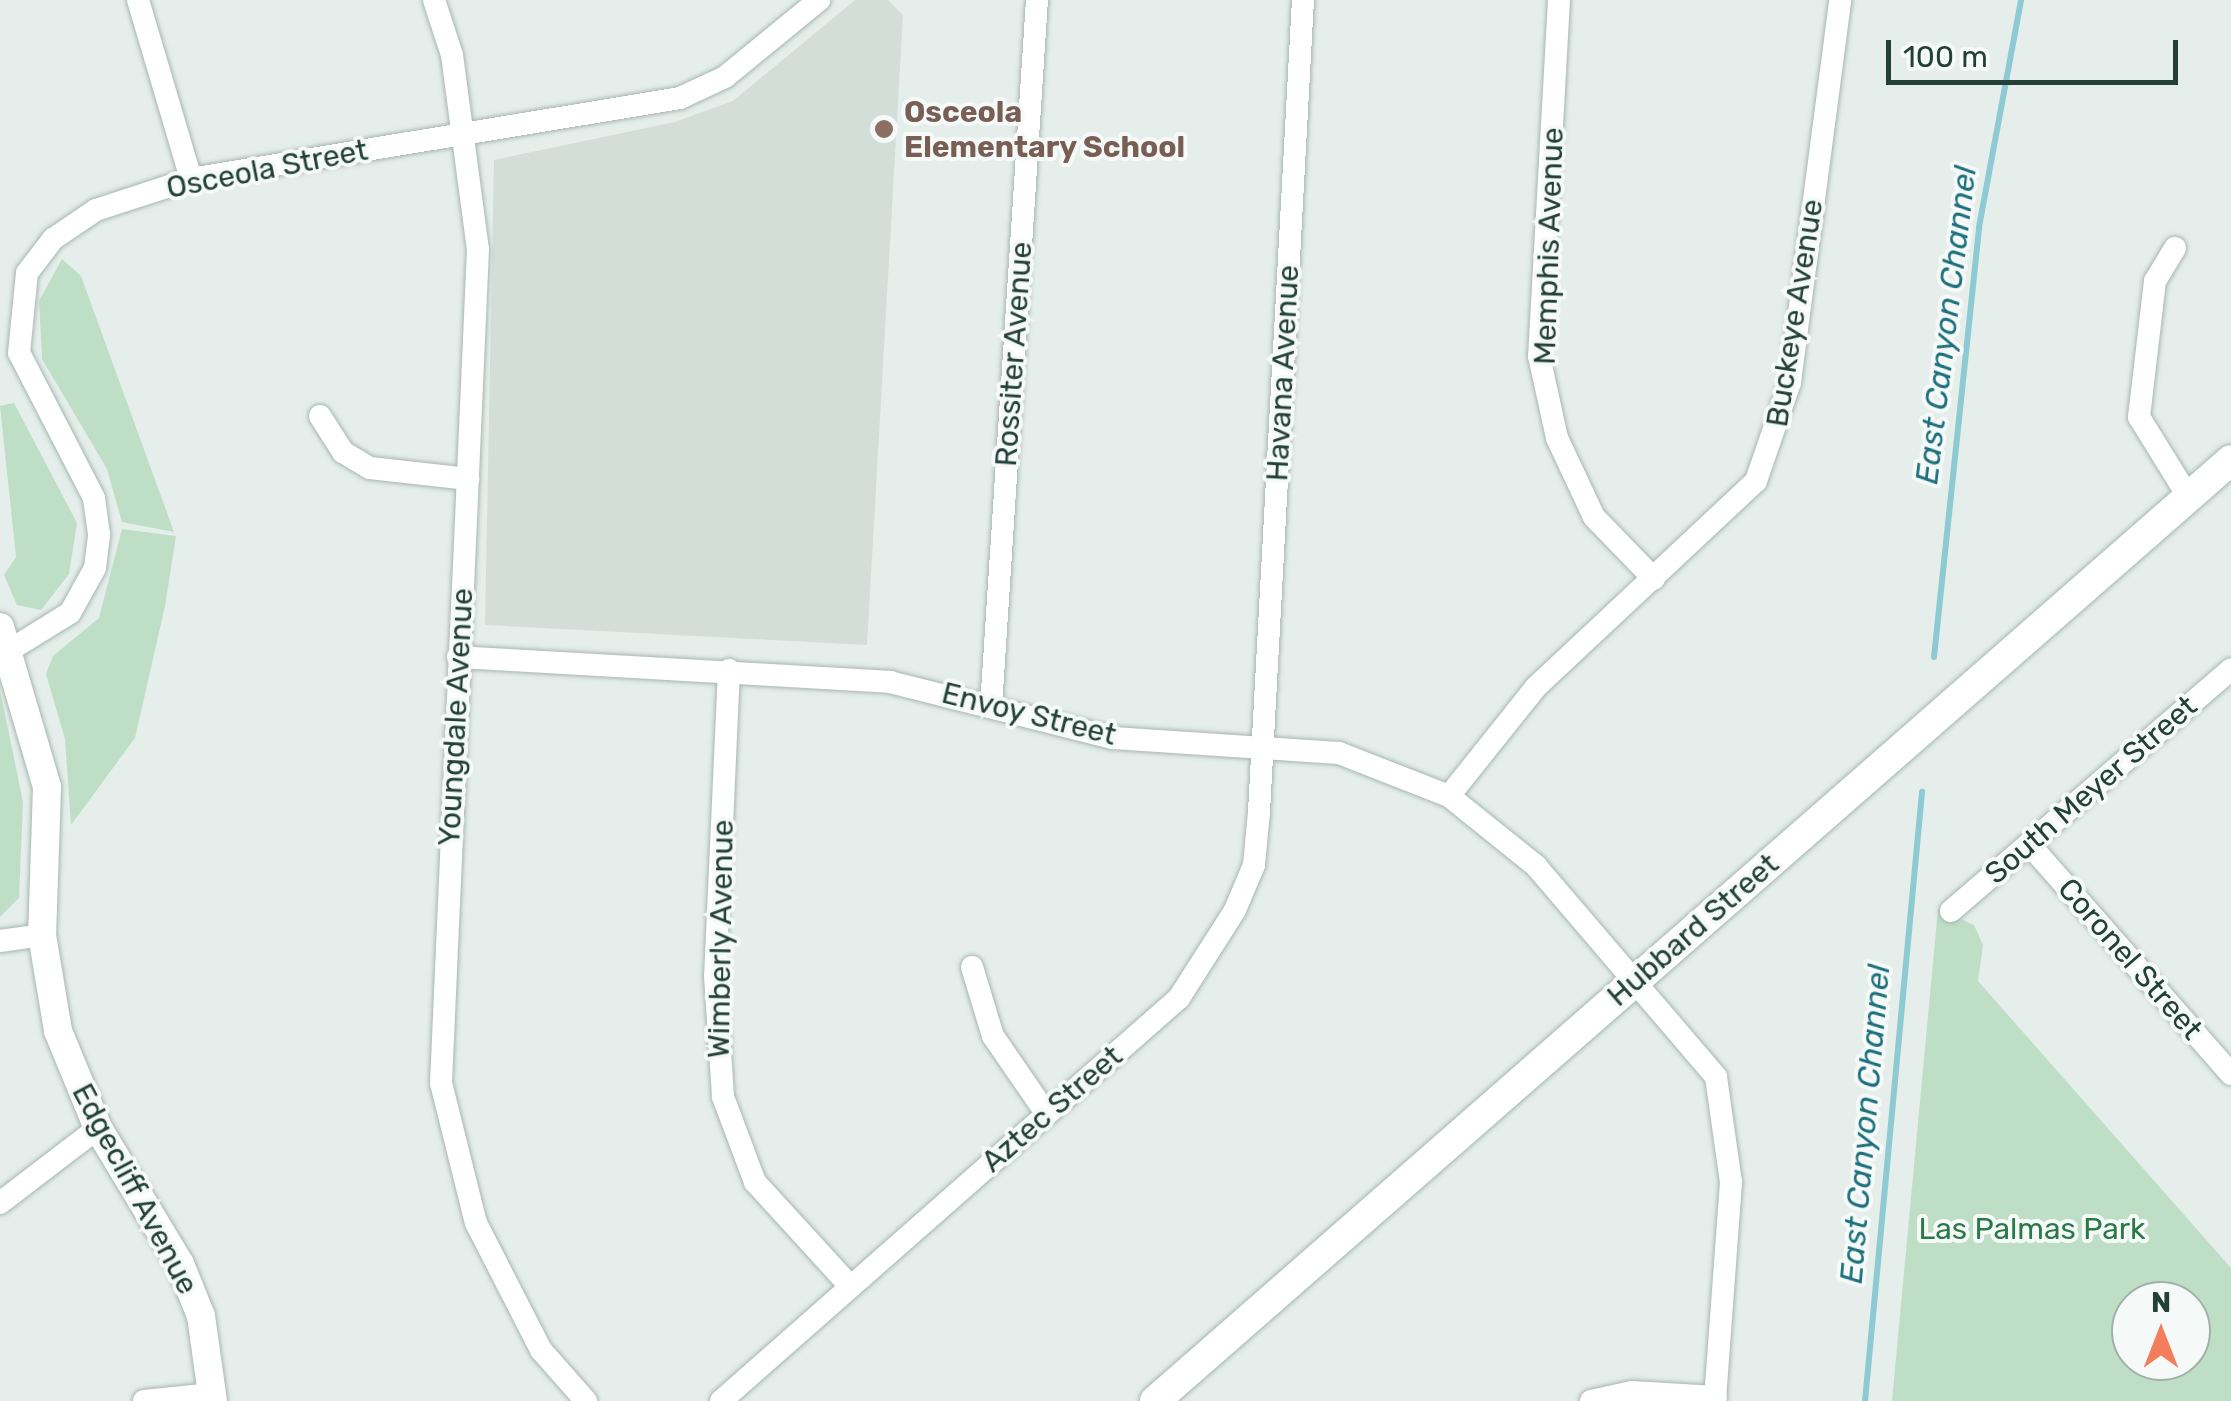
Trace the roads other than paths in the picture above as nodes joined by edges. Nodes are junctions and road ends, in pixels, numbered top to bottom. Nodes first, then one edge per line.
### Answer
1 (138, 0) edge
2 (434, 0) edge
3 (819, 0) edge
4 (1037, 0) edge
5 (1303, 0) edge
6 (1559, 0) edge
7 (1840, 0) edge
8 (462, 134) junction
9 (192, 178) junction
10 (2175, 248) dead end
11 (320, 416) dead end
12 (2231, 460) edge
13 (468, 479) junction
14 (2189, 498) junction
15 (1654, 580) junction
16 (5, 639) edge
17 (458, 657) junction
18 (2231, 669) edge
19 (730, 670) junction
20 (991, 707) junction
21 (1263, 746) junction
22 (1449, 796) junction
23 (2029, 844) junction
24 (1951, 912) dead end
25 (42, 935) junction
26 (0, 941) edge
27 (972, 967) dead end
28 (1632, 982) junction
29 (2231, 1074) edge
30 (1046, 1113) junction
31 (98, 1128) junction
32 (0, 1203) edge
33 (850, 1286) junction
34 (213, 1397) edge
35 (1716, 1399) edge
36 (144, 1401) edge
37 (586, 1401) edge
38 (720, 1401) edge
39 (1155, 1401) edge
40 (1590, 1401) edge

1 - 9 street
2 - 8 street, Youngdale Avenue
3 - 8 street, Osceola Street
4 - 20 street, Rossiter Avenue
5 - 21 street, Havana Avenue
6 - 15 street, Memphis Avenue
7 - 15 street, Buckeye Avenue
8 - 9 street, Osceola Street
8 - 13 street, Youngdale Avenue
9 - 16 street, Osceola Street
10 - 14 street
11 - 13 street
12 - 14 main road, Hubbard Street
13 - 17 street, Youngdale Avenue
14 - 28 main road, Hubbard Street
15 - 22 street, Buckeye Avenue
16 - 25 street, Edgecliff Avenue
17 - 19 street, Envoy Street
17 - 37 street, Youngdale Avenue
18 - 23 street, South Meyer Street
19 - 20 street, Envoy Street
19 - 33 street, Wimberly Avenue
20 - 21 street, Envoy Street
21 - 22 street, Envoy Street
21 - 30 street, Aztec Street
22 - 28 street, Envoy Street
23 - 24 street, South Meyer Street
23 - 29 street, Coronel Street
25 - 26 street
25 - 31 street, Edgecliff Avenue
27 - 30 street
28 - 35 street, Envoy Street
28 - 39 main road, Hubbard Street
30 - 33 street, Aztec Street
31 - 32 street
31 - 34 street, Edgecliff Avenue
33 - 38 street, Aztec Street
34 - 36 street
35 - 40 street

